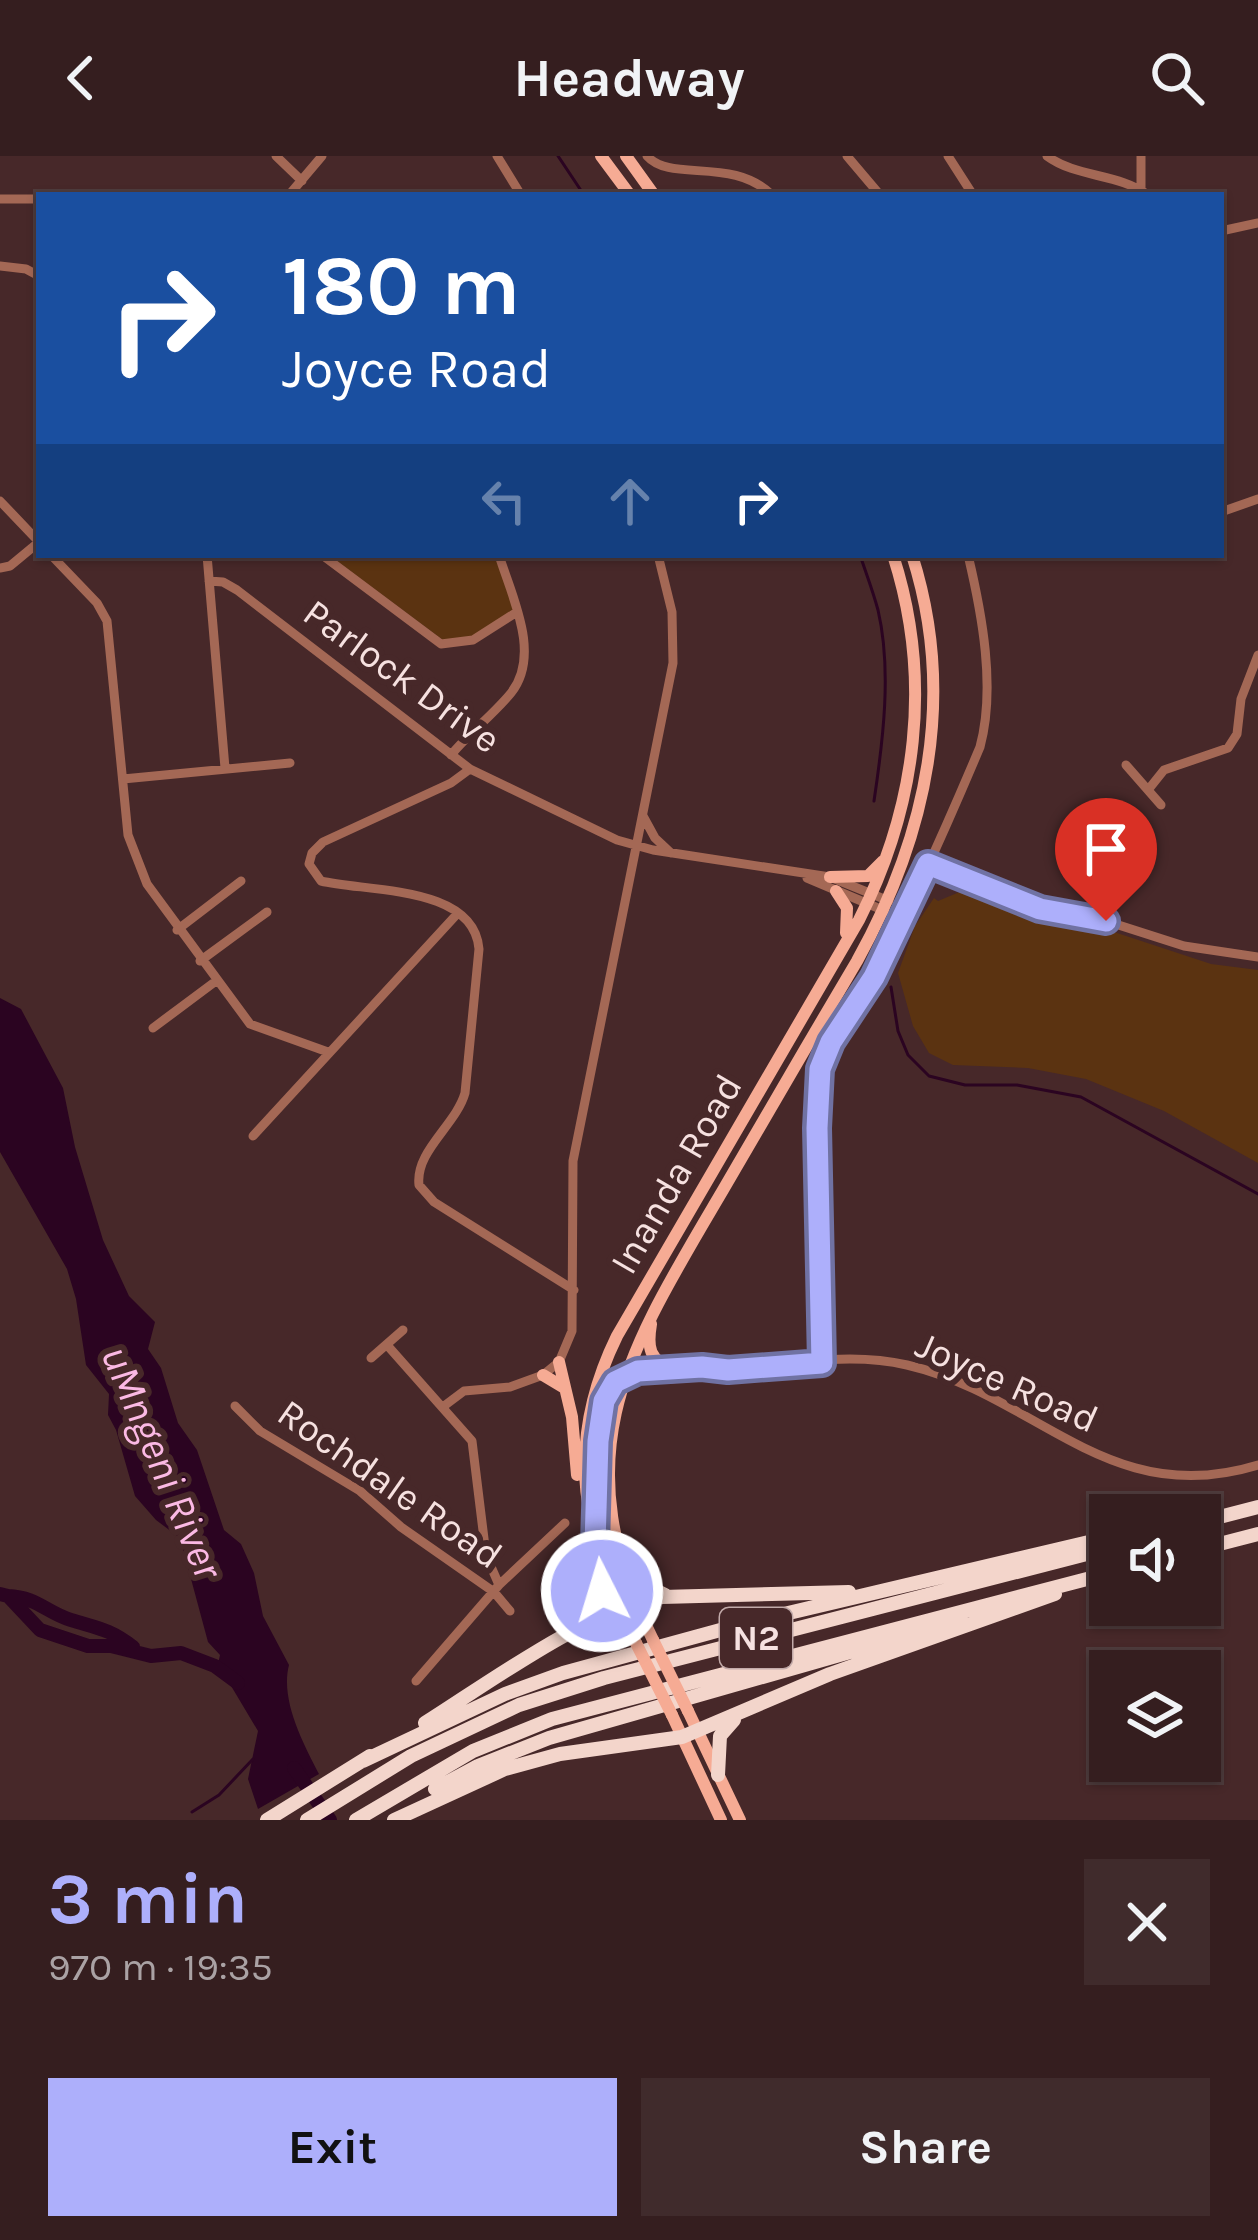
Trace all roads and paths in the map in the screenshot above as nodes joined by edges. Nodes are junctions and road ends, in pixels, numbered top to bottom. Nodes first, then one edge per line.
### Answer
1 (276, 156) edge
2 (322, 156) edge
3 (497, 156) edge
4 (601, 156) edge
5 (626, 156) edge
6 (646, 156) edge
7 (847, 156) edge
8 (948, 156) edge
9 (1047, 156) edge
10 (1141, 156) edge
11 (302, 181) junction
12 (293, 192) edge
13 (519, 192) edge
14 (627, 192) edge
15 (652, 192) edge
16 (769, 192) edge
17 (877, 192) edge
18 (971, 192) edge
19 (1145, 192) edge
20 (0, 199) edge
21 (36, 199) edge
22 (1258, 223) edge
23 (1224, 231) edge
24 (0, 266) edge
25 (36, 274) edge
26 (1258, 499) edge
27 (0, 501) edge
28 (1224, 511) edge
29 (36, 539) edge
30 (36, 544) edge
31 (54, 558) edge
32 (207, 558) edge
33 (326, 558) edge
34 (500, 558) edge
35 (659, 558) edge
36 (894, 558) edge
37 (913, 558) edge
38 (968, 558) edge
39 (0, 568) edge
40 (209, 581) junction
41 (517, 612) junction
42 (1258, 655) edge
43 (451, 755) junction
44 (290, 763) dead end
45 (1126, 765) dead end
46 (225, 768) junction
47 (470, 769) junction
48 (122, 778) junction
49 (1148, 790) junction
50 (1161, 805) dead end
51 (643, 816) junction
52 (637, 848) junction
53 (671, 853) junction
54 (888, 856) junction
55 (928, 864) junction
56 (241, 881) dead end
57 (833, 884) junction
58 (870, 898) junction
59 (887, 906) junction
60 (266, 912) dead end
61 (458, 913) junction
62 (177, 930) junction
63 (844, 946) junction
64 (1258, 956) edge
65 (200, 961) junction
66 (215, 981) junction
67 (153, 1028) dead end
68 (328, 1052) junction
69 (253, 1136) dead end
70 (574, 1291) junction
71 (653, 1311) junction
72 (403, 1330) dead end
73 (387, 1345) junction
74 (609, 1352) junction
75 (371, 1358) dead end
76 (559, 1362) junction
77 (822, 1363) junction
78 (673, 1369) junction
79 (728, 1370) junction
80 (543, 1375) junction
81 (623, 1378) junction
82 (563, 1387) junction
83 (235, 1406) dead end
84 (444, 1406) junction
85 (1258, 1465) edge
86 (1258, 1507) edge
87 (1221, 1516) edge
88 (565, 1522) dead end
89 (1258, 1534) edge
90 (1089, 1542) edge
91 (1221, 1544) edge
92 (595, 1545) junction
93 (615, 1545) junction
94 (1089, 1553) edge
95 (602, 1568) junction
96 (1089, 1579) edge
97 (1089, 1582) edge
98 (496, 1589) junction
99 (887, 1589) junction
100 (677, 1597) junction
101 (1048, 1597) junction
102 (627, 1605) junction
103 (510, 1611) dead end
104 (515, 1666) junction
105 (416, 1681) dead end
106 (753, 1707) junction
107 (689, 1735) junction
108 (405, 1746) junction
109 (713, 1749) junction
110 (718, 1775) joint
111 (431, 1789) junction
112 (718, 1815) edge
113 (738, 1816) edge
114 (397, 1818) edge
115 (267, 1820) edge
116 (307, 1820) edge
117 (356, 1820) edge

1 - 11 street
2 - 11 street
3 - 13 street
4 - 14 main road
5 - 15 main road
6 - 16 street
7 - 17 street
8 - 18 street
9 - 19 street
10 - 19 street
11 - 12 street
20 - 21 street
22 - 23 street
24 - 25 street
26 - 28 street
27 - 29 street
30 - 39 street
31 - 48 street
32 - 40 street
33 - 41 street
34 - 41 street
35 - 51 street
36 - 54 main road, Inanda Road
37 - 59 main road, Inanda Road
38 - 55 street
40 - 43 street, Parlock Drive
40 - 46 street
41 - 43 street
42 - 49 street
43 - 47 street, Parlock Drive
44 - 46 street
45 - 49 street
46 - 48 street
47 - 52 street, Parlock Drive
47 - 61 street
48 - 62 street
49 - 50 street
51 - 52 street
51 - 53 street
52 - 53 street, Parlock Drive
52 - 70 street
53 - 57 street, Parlock Drive
54 - 57 main road
54 - 58 main road, Inanda Road
55 - 64 street
55 - 77 street
56 - 62 street
57 - 58 street, Parlock Drive
57 - 63 main road
58 - 59 street, Parlock Drive
58 - 63 main road, Inanda Road
59 - 71 main road, Inanda Road
60 - 65 street
61 - 68 street
61 - 70 street
62 - 65 street
63 - 74 main road, Inanda Road
65 - 66 street
66 - 67 street
66 - 68 street
68 - 69 street
70 - 76 street
71 - 78 main road
71 - 81 main road, Inanda Road
72 - 73 street
73 - 75 street
73 - 84 street
74 - 81 main road
74 - 92 main road, Inanda Road
76 - 80 street
76 - 82 main road
77 - 79 street, Joyce Road
77 - 85 street, Joyce Road
78 - 79 street, Joyce Road
78 - 81 street, Joyce Road
79 - 81 street, Joyce Road
80 - 82 main road
80 - 84 street
81 - 92 main road
81 - 93 main road, Inanda Road
82 - 92 main road
83 - 98 street, Rochdale Road
84 - 98 street
86 - 87 highway
88 - 98 street
89 - 91 highway
90 - 99 highway
92 - 95 main road, Inanda Road
93 - 100 highway
93 - 102 main road, Inanda Road
94 - 108 highway, N2
95 - 102 main road, Inanda Road
95 - 104 highway
96 - 111 highway, N2
97 - 101 highway
98 - 103 street, Rochdale Road
98 - 105 street
99 - 100 highway
99 - 108 highway
100 - 102 highway
101 - 106 highway
101 - 111 highway
102 - 104 highway
102 - 107 main road, Inanda Road, bridge
102 - 107 main road, Inanda Road, bridge
104 - 108 highway
106 - 107 highway
106 - 109 highway
107 - 109 main road, Inanda Road
107 - 111 highway
107 - 112 main road, Inanda Road
108 - 115 highway
108 - 116 highway, N2
109 - 110 highway
110 - 113 main road
111 - 114 highway
111 - 117 highway, N2

